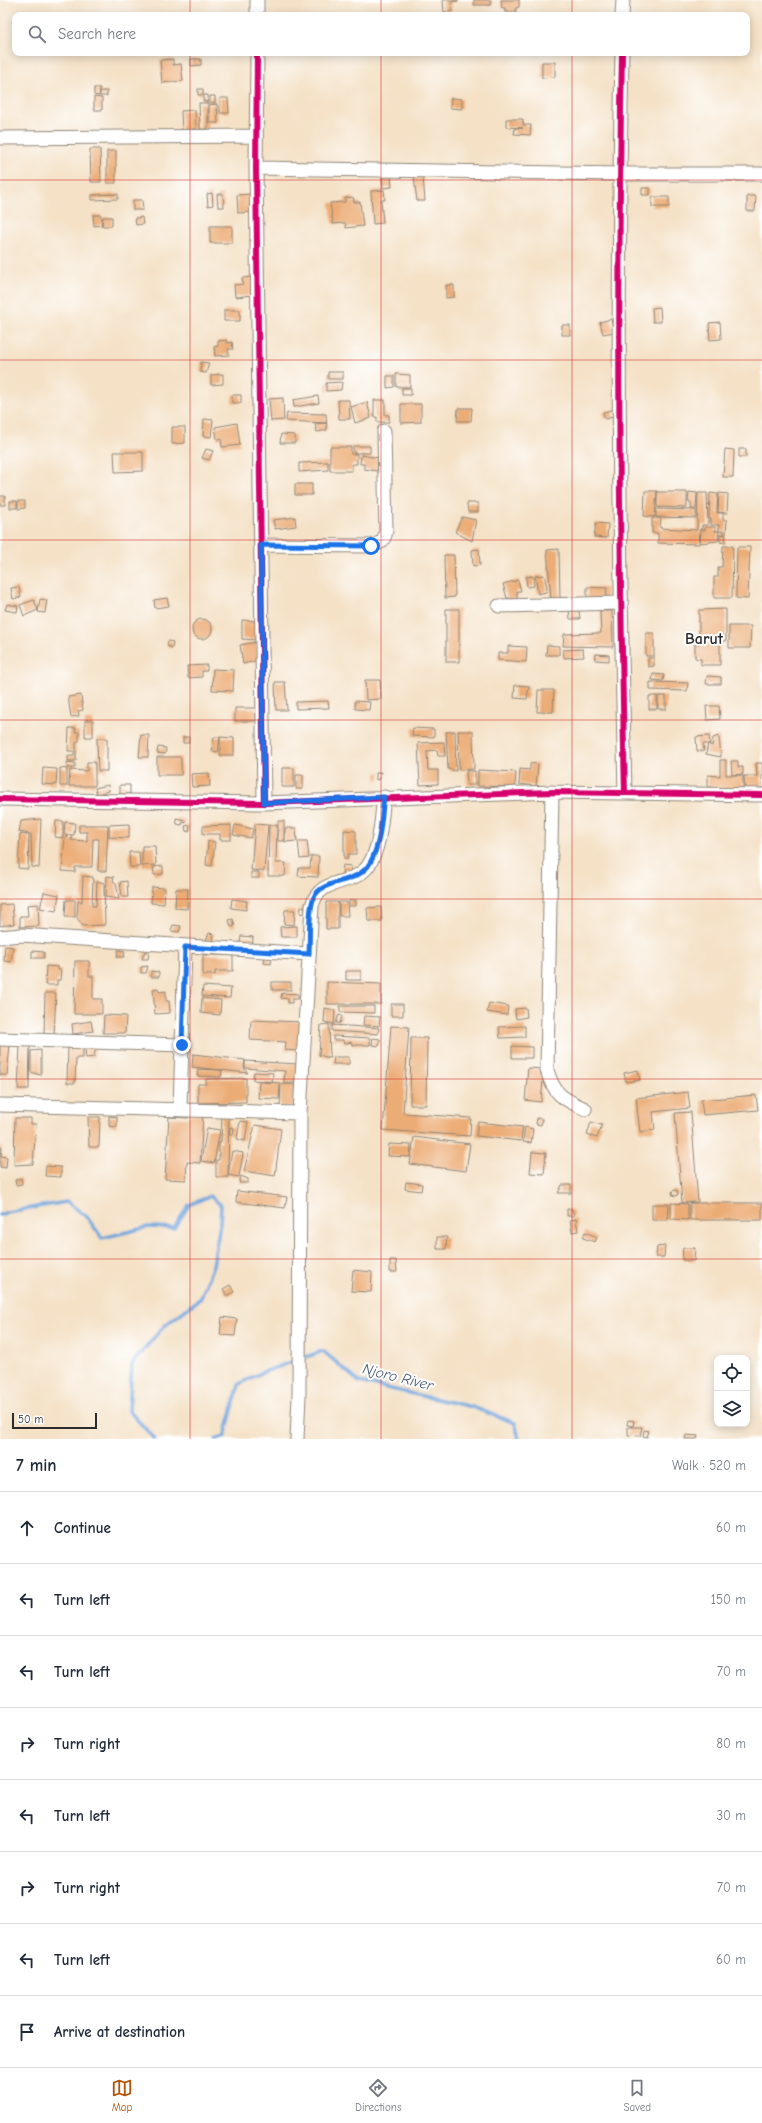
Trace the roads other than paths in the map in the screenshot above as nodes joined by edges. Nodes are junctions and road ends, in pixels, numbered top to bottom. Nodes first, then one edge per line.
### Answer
1 (257, 0) edge
2 (623, 0) edge
3 (257, 12) edge
4 (622, 12) edge
5 (256, 56) edge
6 (622, 56) edge
7 (256, 136) junction
8 (0, 138) edge
9 (256, 168) junction
10 (619, 174) junction
11 (762, 174) edge
12 (384, 431) dead end
13 (261, 545) junction
14 (620, 603) junction
15 (499, 606) dead end
16 (552, 792) junction
17 (624, 793) junction
18 (762, 794) edge
19 (384, 797) junction
20 (0, 799) edge
21 (264, 803) junction
22 (0, 938) edge
23 (185, 947) junction
24 (309, 954) junction
25 (0, 1039) edge
26 (182, 1045) junction
27 (0, 1104) edge
28 (180, 1109) junction
29 (585, 1110) dead end
30 (300, 1113) junction
31 (297, 1439) edge

1 - 3 street
2 - 4 street
5 - 7 street
6 - 10 street
7 - 8 street
7 - 9 street
9 - 10 street
9 - 13 street
10 - 11 street
10 - 14 street
12 - 13 street
13 - 21 street
14 - 15 street
14 - 17 street
16 - 17 street
16 - 19 street
16 - 29 street
17 - 18 street
19 - 21 street
19 - 24 street
20 - 21 street
22 - 23 street
23 - 24 street
23 - 26 street
24 - 30 street
25 - 26 street
26 - 28 street
27 - 28 street
28 - 30 street
30 - 31 street

